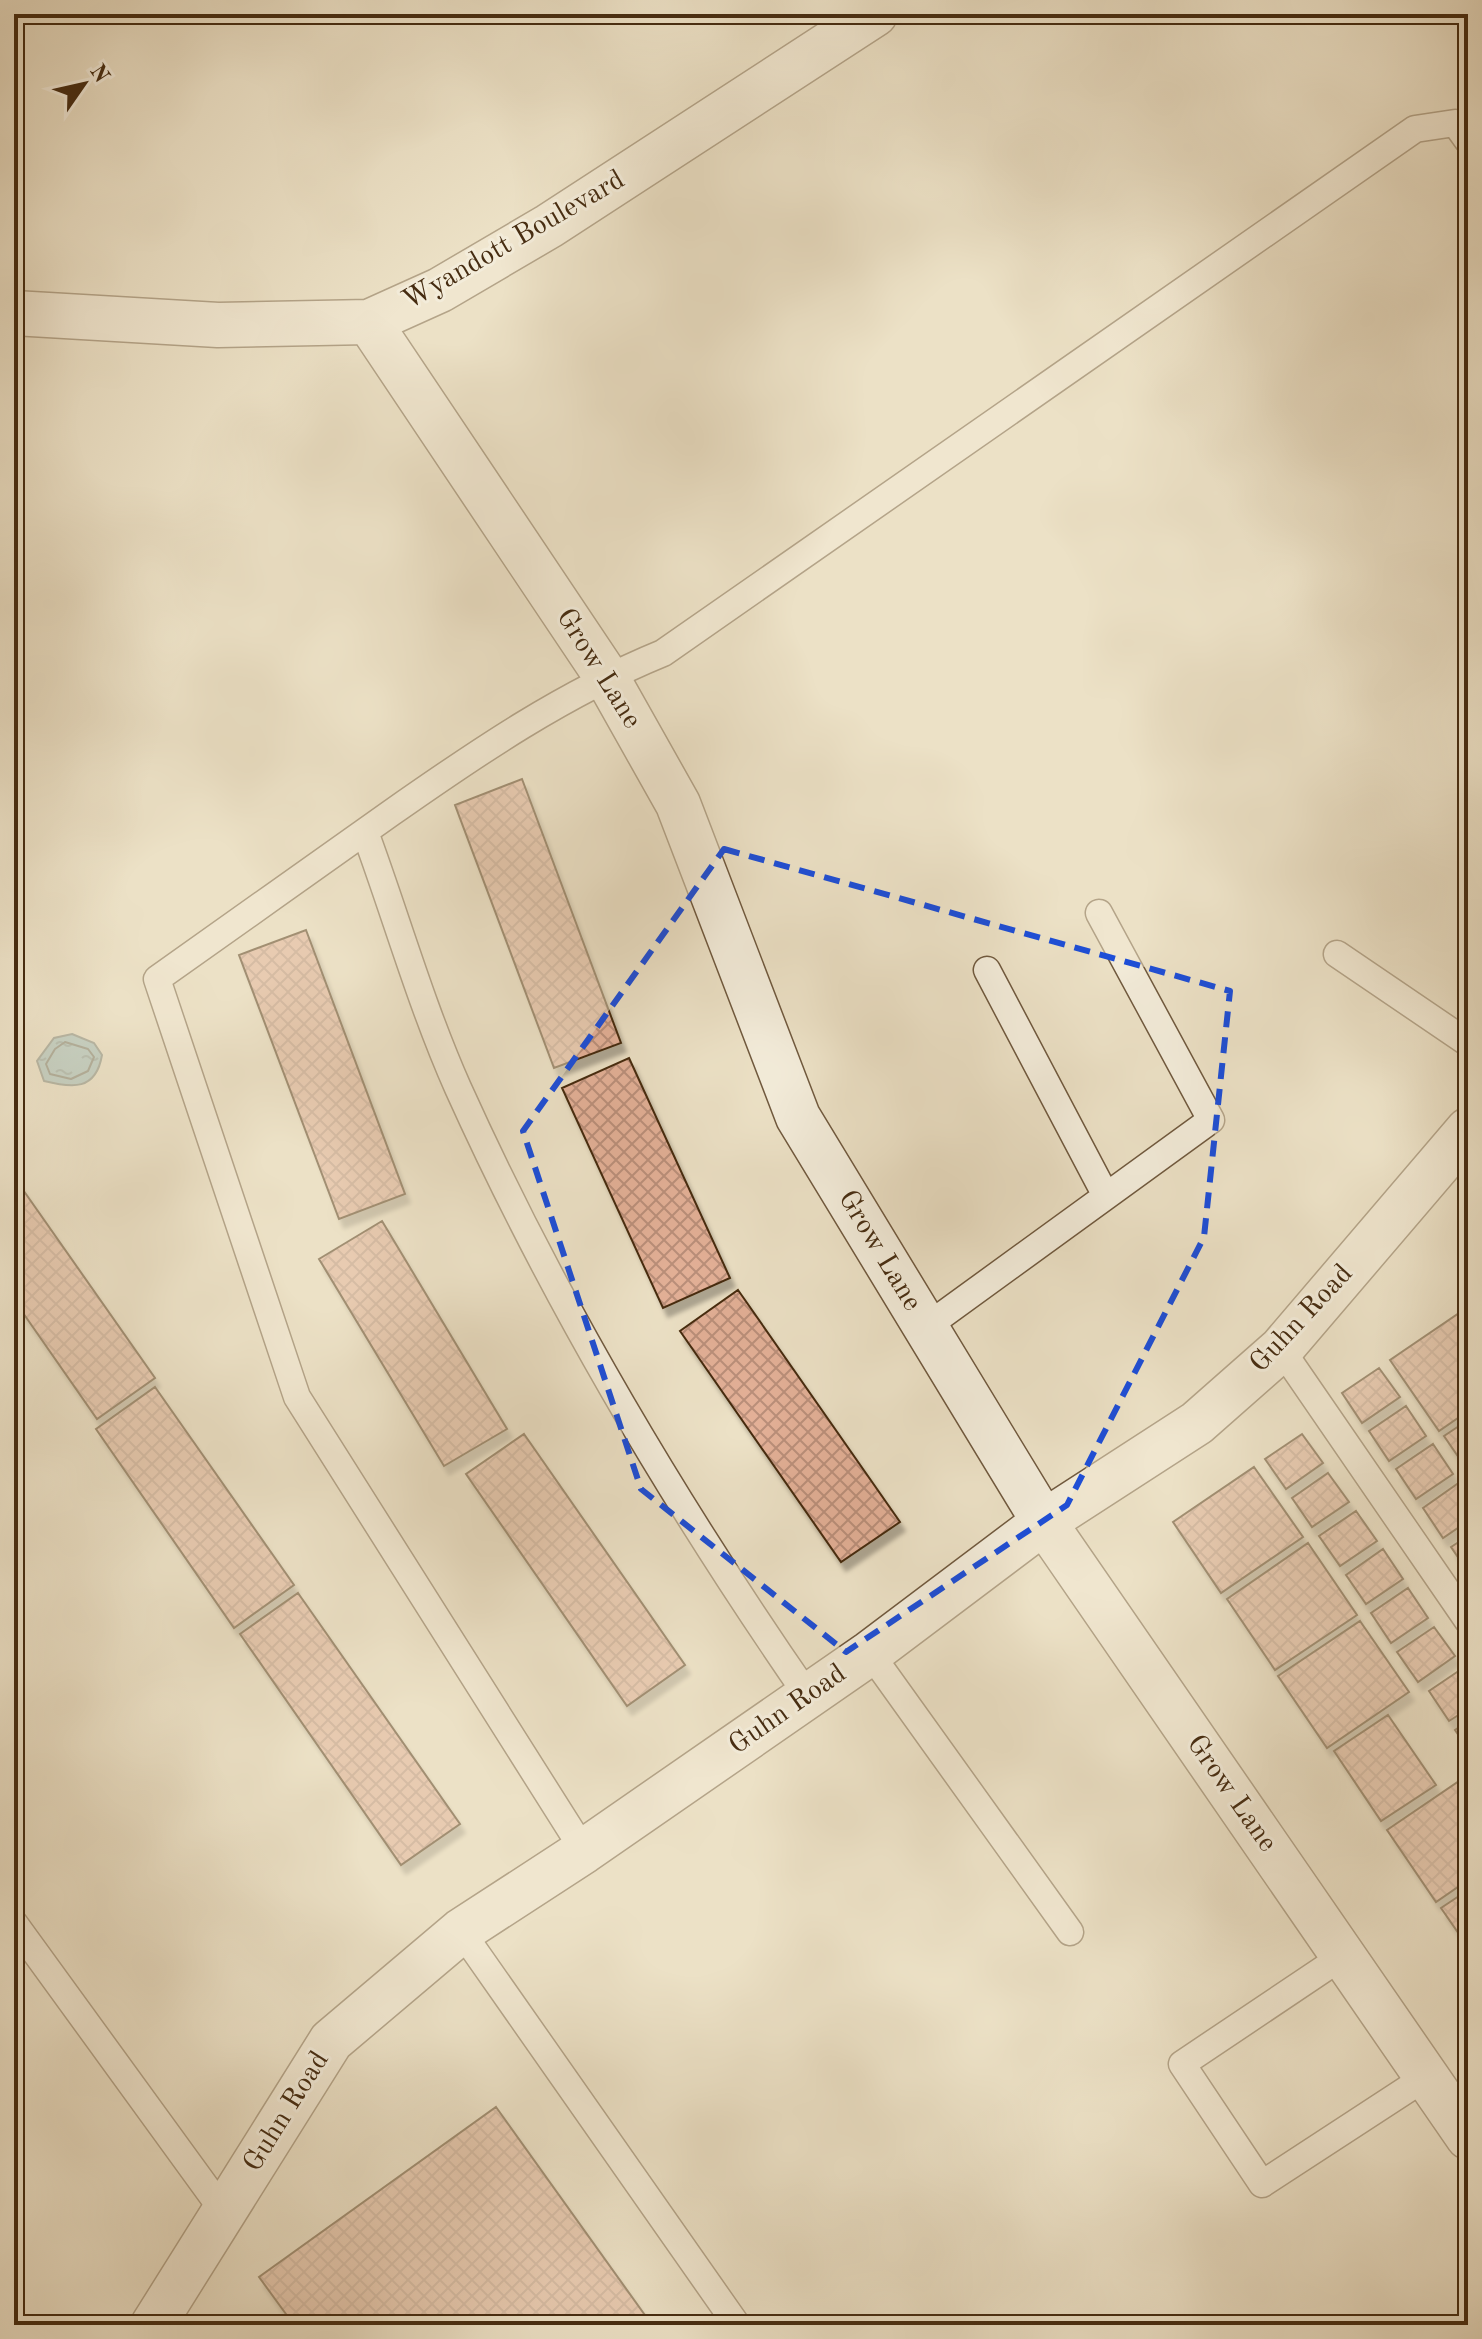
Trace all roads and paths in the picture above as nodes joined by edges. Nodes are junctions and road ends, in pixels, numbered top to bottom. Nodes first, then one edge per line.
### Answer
1 (875, 14) edge
2 (1468, 141) edge
3 (14, 313) edge
4 (369, 322) junction
5 (606, 676) junction
6 (365, 832) junction
7 (1099, 913) dead end
8 (1337, 954) dead end
9 (987, 970) dead end
10 (1468, 1043) edge
11 (1468, 1130) edge
12 (1106, 1196) junction
13 (926, 1327) junction
14 (1281, 1349) junction
15 (1044, 1522) junction
16 (1468, 1621) edge
17 (870, 1653) junction
18 (808, 1696) junction
19 (584, 1851) junction
20 (14, 1923) edge
21 (461, 1931) junction
22 (1070, 1932) dead end
23 (1343, 1956) junction
24 (1426, 2077) junction
25 (1468, 2137) edge
26 (224, 2212) junction
27 (153, 2325) edge
28 (737, 2325) edge

1 - 4 street, Wyandott Boulevard
2 - 5 lane
3 - 4 street, Wyandott Boulevard
4 - 5 street, Grow Lane
5 - 6 lane
5 - 13 street, Grow Lane
6 - 18 lane
6 - 19 lane
7 - 12 lane
8 - 10 lane
9 - 12 lane
11 - 14 street, Guhn Road
12 - 13 lane
13 - 15 street, Grow Lane
14 - 15 street, Guhn Road
14 - 16 lane
15 - 17 street, Guhn Road
15 - 23 street, Grow Lane
17 - 18 street, Guhn Road
17 - 22 lane
18 - 19 street, Guhn Road
19 - 21 street, Guhn Road
20 - 26 lane
21 - 26 street, Guhn Road
21 - 28 lane
23 - 24 street, Grow Lane
23 - 24 lane
24 - 25 street, Grow Lane
26 - 27 street, Guhn Road

